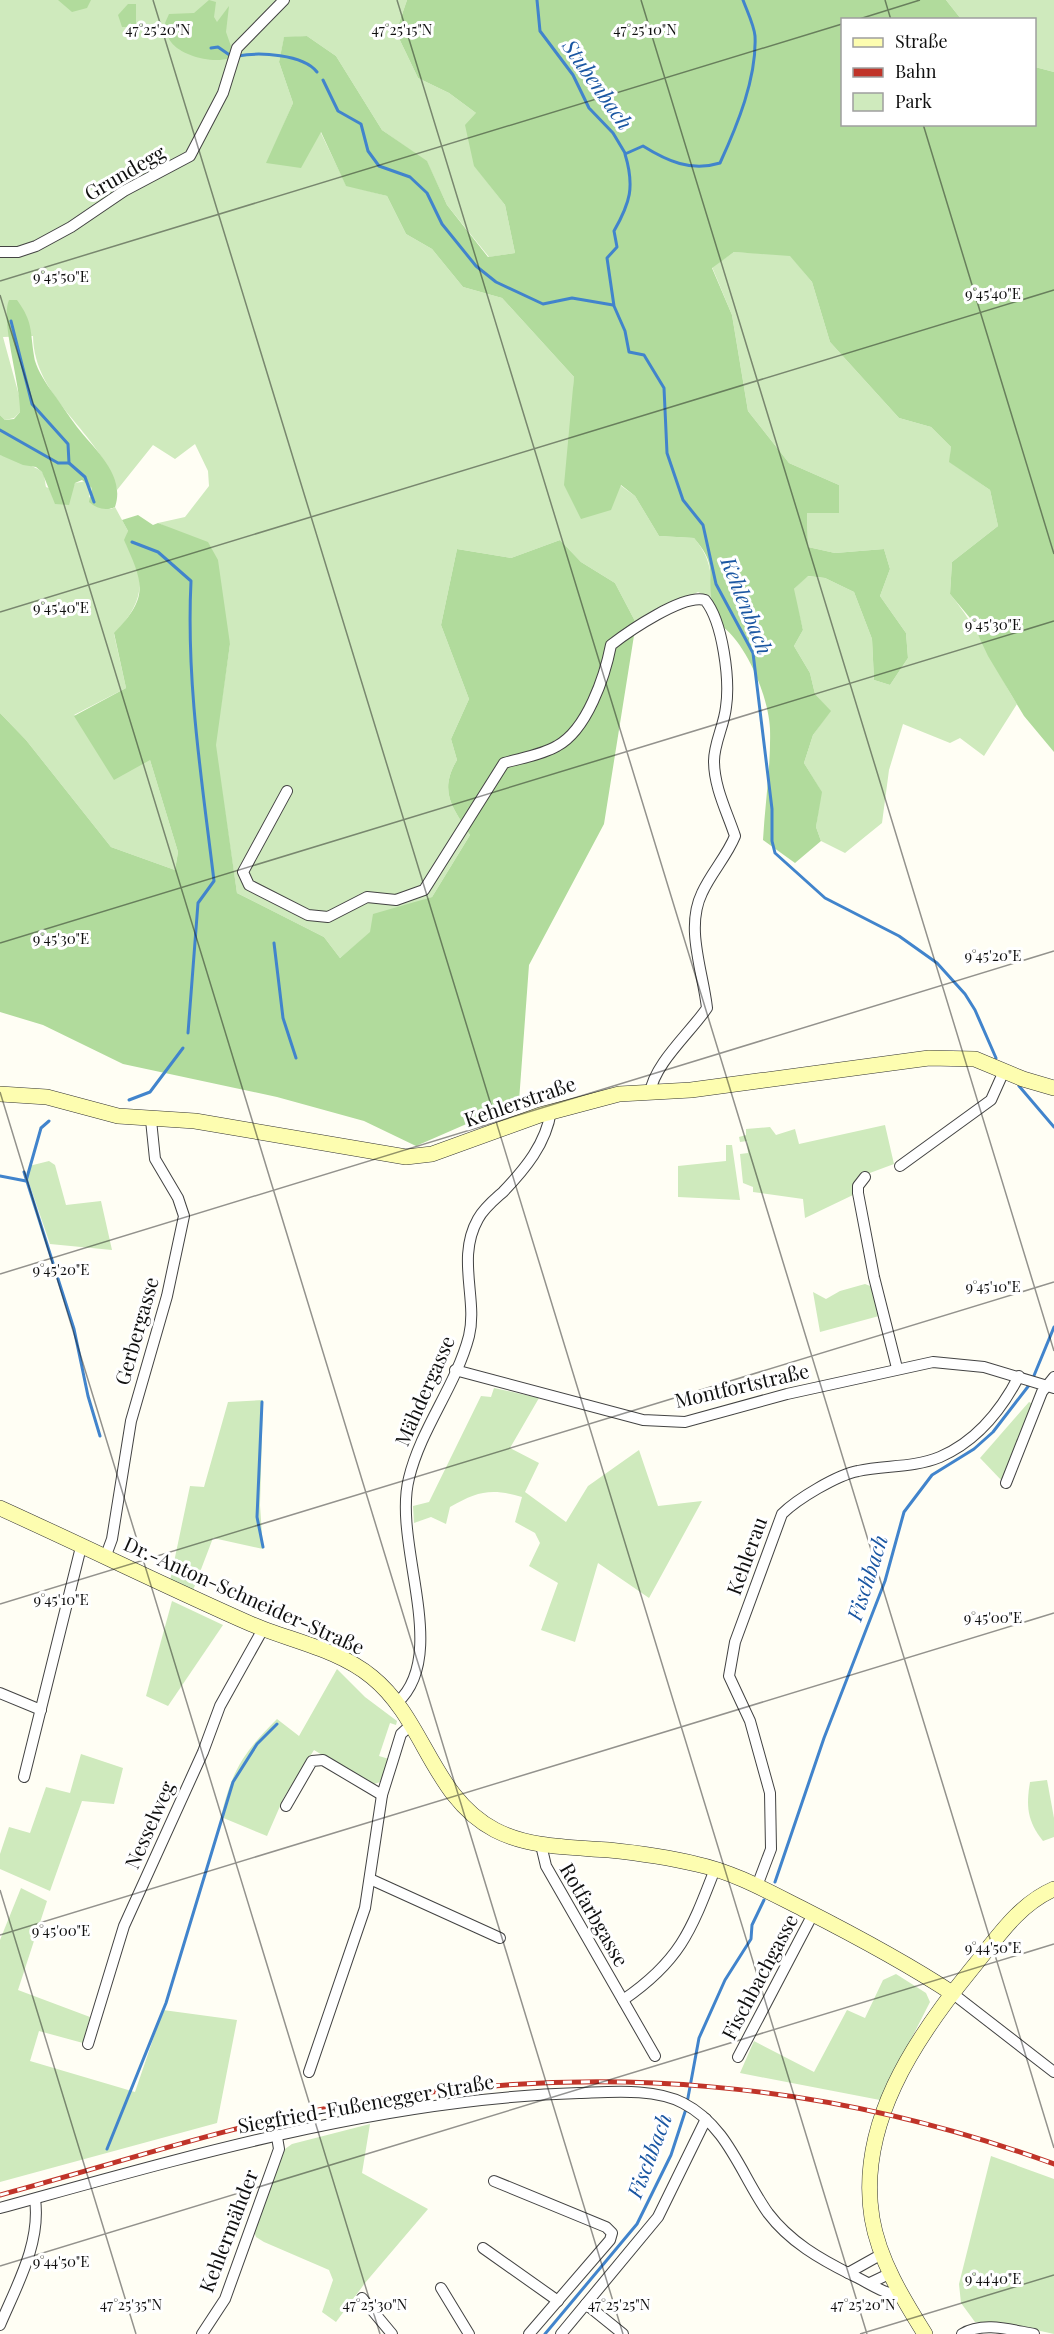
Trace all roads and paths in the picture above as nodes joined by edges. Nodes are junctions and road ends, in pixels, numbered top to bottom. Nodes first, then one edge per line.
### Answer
1 (284, 0) edge
2 (4, 252) edge
3 (287, 791) dead end
4 (1004, 1071) junction
5 (1054, 1088) edge
6 (650, 1093) junction
7 (0, 1094) edge
8 (551, 1111) junction
9 (151, 1120) junction
10 (900, 1166) dead end
11 (865, 1177) dead end
12 (897, 1368) junction
13 (455, 1370) junction
14 (1021, 1377) junction
15 (1049, 1383) edge
16 (1006, 1483) dead end
17 (0, 1508) edge
18 (81, 1547) junction
19 (105, 1558) junction
20 (263, 1629) junction
21 (0, 1693) edge
22 (398, 1702) junction
23 (40, 1710) junction
24 (412, 1724) junction
25 (24, 1778) dead end
26 (382, 1795) junction
27 (286, 1806) dead end
28 (542, 1845) junction
29 (715, 1869) junction
30 (370, 1879) junction
31 (757, 1886) junction
32 (1054, 1889) edge
33 (813, 1914) junction
34 (500, 1938) dead end
35 (952, 1993) junction
36 (623, 2000) junction
37 (88, 2044) dead end
38 (655, 2056) dead end
39 (738, 2057) dead end
40 (309, 2072) dead end
41 (1054, 2072) edge
42 (706, 2119) junction
43 (277, 2137) junction
44 (494, 2181) dead end
45 (35, 2199) junction
46 (0, 2208) edge
47 (483, 2248) dead end
48 (882, 2254) junction
49 (848, 2273) junction
50 (891, 2273) junction
51 (870, 2283) junction
52 (441, 2288) dead end
53 (902, 2295) junction
54 (362, 2298) dead end
55 (558, 2301) junction
56 (586, 2304) junction
57 (0, 2325) edge
58 (202, 2334) edge
59 (392, 2334) edge
60 (469, 2334) edge
61 (529, 2334) edge
62 (561, 2334) edge
63 (623, 2334) edge
64 (925, 2334) edge
65 (962, 2334) edge
66 (1034, 2334) edge

1 - 2 street, Grundegg
3 - 6 street
4 - 5 main road, Kehlerstraße
4 - 6 main road, Kehlerstraße
4 - 10 street
6 - 8 main road, Kehlerstraße
7 - 9 main road, Kehlerstraße
8 - 9 main road, Kehlerstraße
8 - 13 street, Mähdergasse
9 - 19 street, Gerbergasse
11 - 12 street
12 - 13 street, Montfortstraße
12 - 14 street, Montfortstraße
13 - 22 street, Mähdergasse
14 - 15 street, Montfortstraße
14 - 31 street, Kehlerau
15 - 16 street
17 - 18 main road, Dr.-Anton-Schneider-Straße
18 - 19 main road, Dr.-Anton-Schneider-Straße
18 - 23 street
19 - 20 main road, Dr.-Anton-Schneider-Straße
20 - 22 main road, Dr.-Anton-Schneider-Straße
20 - 37 street, Nesselweg
21 - 23 street
22 - 24 main road, Dr.-Anton-Schneider-Straße
23 - 25 street
24 - 26 street
24 - 28 main road, Dr.-Anton-Schneider-Straße
26 - 27 street
26 - 30 street
28 - 29 main road, Dr.-Anton-Schneider-Straße
28 - 36 street, Rotfarbgasse
29 - 31 main road, Dr.-Anton-Schneider-Straße
29 - 36 street, Rotfarbgasse
30 - 34 street
30 - 40 street
31 - 33 main road, Dr.-Anton-Schneider-Straße
32 - 35 main road
33 - 35 main road, Dr.-Anton-Schneider-Straße
33 - 39 street, Fischbachgasse
35 - 41 street, Dr.-Anton-Schneider-Straße
35 - 48 main road
36 - 38 street, Rotfarbgasse
42 - 43 street, Siegfried-Fußenegger Straße
42 - 49 street, Siegfried-Fußenegger Straße
42 - 56 street
43 - 45 street, Siegfried-Fußenegger Straße
43 - 58 street, Kehlermähder
44 - 55 street
45 - 46 street, Siegfried-Fußenegger Straße
45 - 57 street
47 - 55 street
48 - 49 street
48 - 50 main road
49 - 51 street, Siegfried-Fußenegger Straße
50 - 51 street
50 - 53 main road
51 - 53 street, Siegfried-Fußenegger Straße
52 - 60 street
53 - 64 main road
54 - 59 street
55 - 61 street
56 - 62 street
56 - 63 street
65 - 66 street

